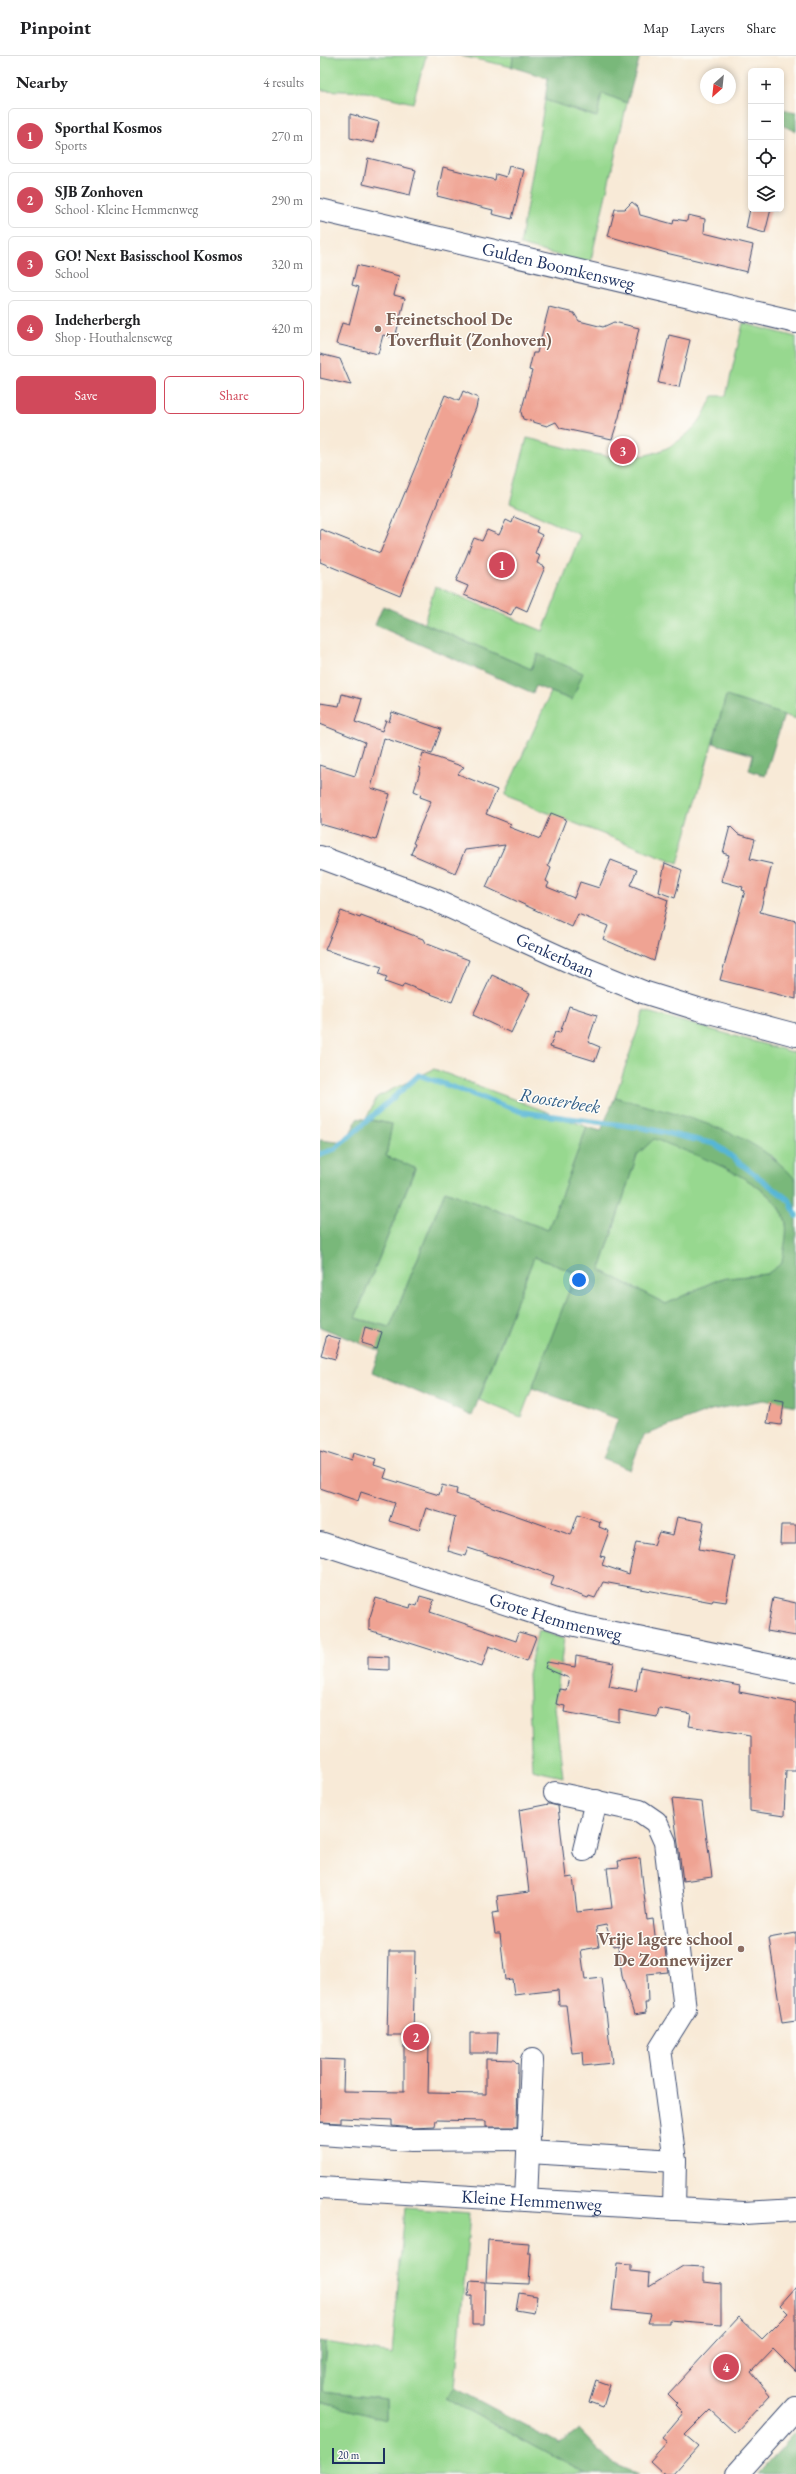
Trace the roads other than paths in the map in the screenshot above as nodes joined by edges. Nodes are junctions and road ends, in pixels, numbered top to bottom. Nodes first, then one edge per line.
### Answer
1 (320, 210) edge
2 (796, 322) edge
3 (320, 857) edge
4 (796, 1035) edge
5 (320, 1543) edge
6 (796, 1671) edge
7 (555, 1793) dead end
8 (596, 1801) junction
9 (584, 1850) dead end
10 (532, 2060) dead end
11 (320, 2134) edge
12 (529, 2146) junction
13 (675, 2161) junction
14 (320, 2188) edge
15 (526, 2200) junction
16 (674, 2209) junction
17 (796, 2210) edge
18 (744, 2213) junction
19 (796, 2222) edge
20 (796, 2408) edge
21 (737, 2474) edge

1 - 2 street, Gulden Boomkensweg
3 - 4 street, Genkerbaan
5 - 6 street, Grote Hemmenweg
7 - 8 street
8 - 9 street
8 - 13 street
10 - 12 street
11 - 12 street
12 - 13 street
12 - 15 street
13 - 16 street
14 - 15 street, Kleine Hemmenweg
15 - 16 street, Kleine Hemmenweg
16 - 18 street, Kleine Hemmenweg
17 - 18 street, Kleine Hemmenweg
18 - 19 street, Kleine Hemmenweg
20 - 21 street

